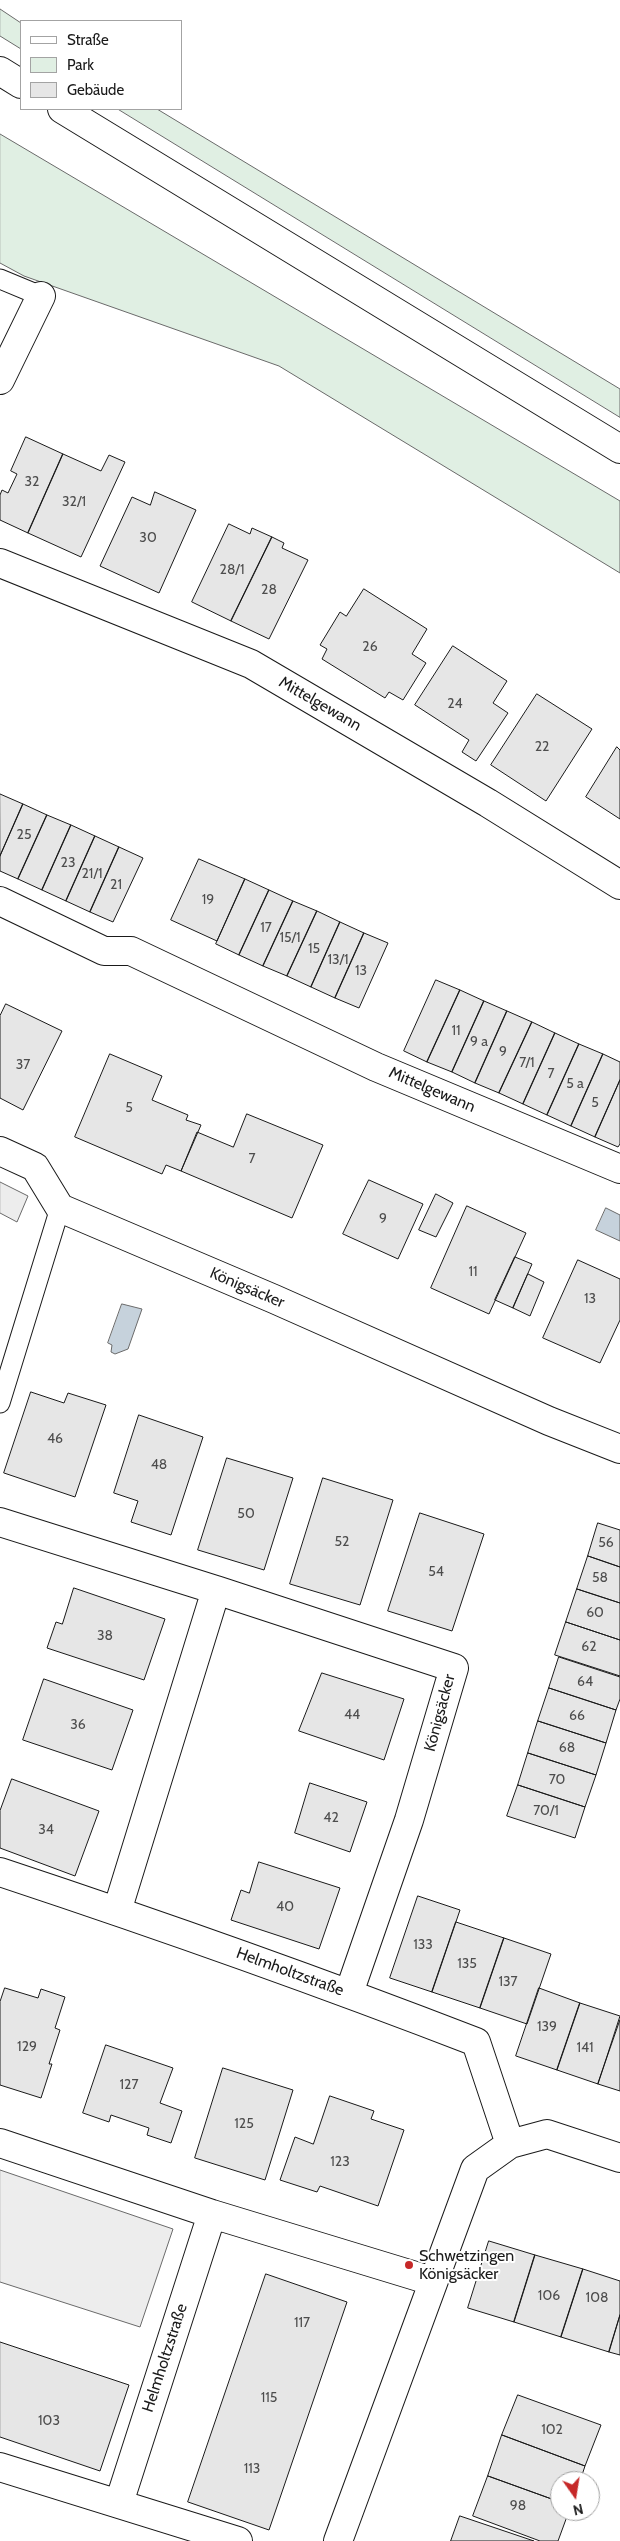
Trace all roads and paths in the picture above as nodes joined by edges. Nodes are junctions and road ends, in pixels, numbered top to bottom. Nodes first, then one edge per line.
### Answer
1 (0, 71) edge
2 (20, 83) edge
3 (64, 110) edge
4 (0, 279) edge
5 (41, 296) joint
6 (0, 380) edge
7 (620, 449) edge
8 (0, 563) edge
9 (620, 885) edge
10 (0, 901) edge
11 (0, 1151) edge
12 (620, 1169) edge
13 (60, 1208) junction
14 (0, 1403) edge
15 (618, 1442) edge
16 (0, 1522) edge
17 (216, 1590) junction
18 (0, 1872) edge
19 (117, 1911) junction
20 (349, 1993) junction
21 (0, 2143) edge
22 (510, 2144) junction
23 (620, 2158) edge
24 (212, 2214) junction
25 (432, 2281) junction
26 (0, 2467) edge
27 (118, 2503) junction
28 (238, 2541) edge
29 (338, 2541) edge

1 - 2 street
3 - 7 street
4 - 5 lane
5 - 6 street
8 - 9 street, Mittelgewann
10 - 12 street, Mittelgewann
11 - 13 street
13 - 14 lane
13 - 15 street, Königsäcker
16 - 17 street, Königsäcker
17 - 19 street
17 - 20 street, Königsäcker
18 - 19 street, Helmholtzstraße
19 - 20 street, Helmholtzstraße
20 - 22 street, Helmholtzstraße
21 - 24 street
22 - 23 street
22 - 25 street
24 - 25 street
24 - 27 street, Helmholtzstraße
25 - 29 street
26 - 27 street
27 - 28 street

